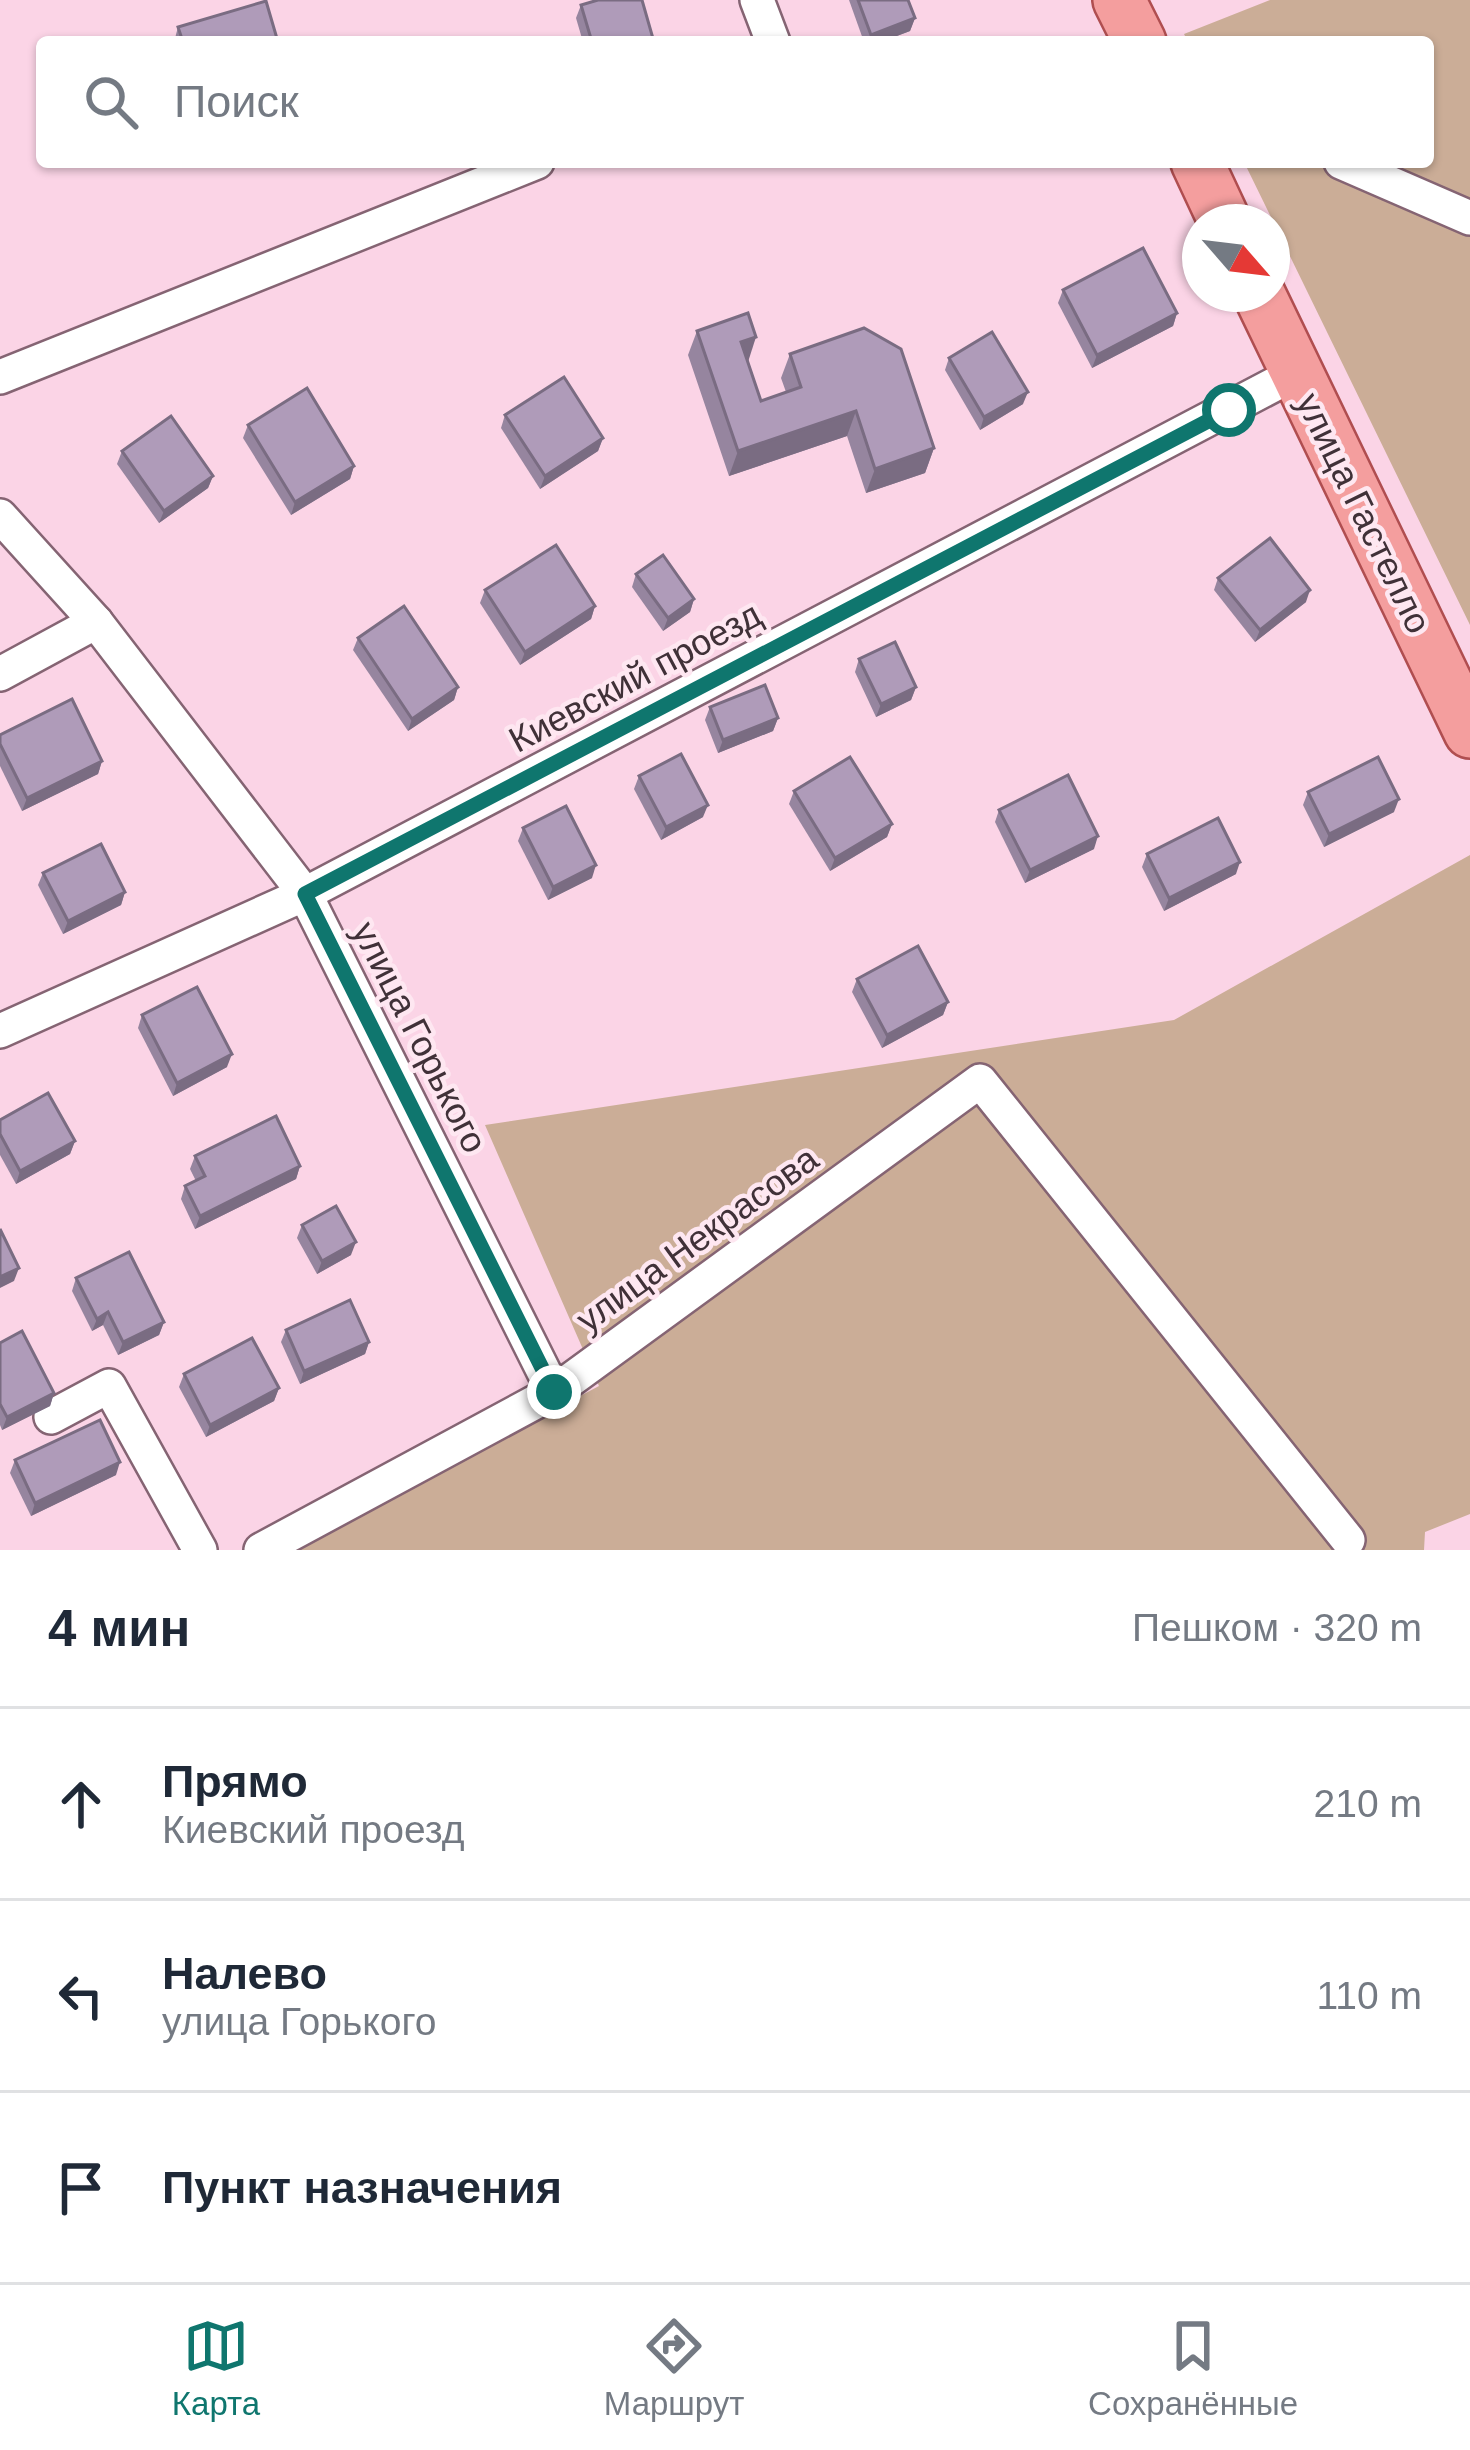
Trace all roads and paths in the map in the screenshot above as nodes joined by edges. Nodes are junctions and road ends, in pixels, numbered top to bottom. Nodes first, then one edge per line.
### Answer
1 (758, 0) edge
2 (1119, 0) edge
3 (771, 36) edge
4 (1137, 36) edge
5 (522, 168) edge
6 (1200, 168) edge
7 (1355, 168) edge
8 (1217, 204) edge
9 (1470, 218) edge
10 (1267, 312) edge
11 (1296, 373) junction
12 (0, 376) edge
13 (0, 516) edge
14 (96, 622) junction
15 (0, 674) edge
16 (1470, 731) edge
17 (305, 894) junction
18 (0, 1031) edge
19 (554, 1392) junction
20 (51, 1417) edge
21 (1348, 1540) dead end
22 (200, 1550) edge
23 (261, 1550) edge

1 - 3 street
2 - 4 main road
5 - 12 street
6 - 8 main road
7 - 9 street
10 - 11 main road, улица Гастелло
11 - 16 main road, улица Гастелло
11 - 17 street, Киевский проезд
13 - 14 street, улица Горького
14 - 15 street
14 - 17 street, улица Горького
17 - 18 street, Киевский проезд
17 - 19 street, улица Горького
19 - 21 street, улица Некрасова
19 - 23 street, улица Некрасова
20 - 22 street

